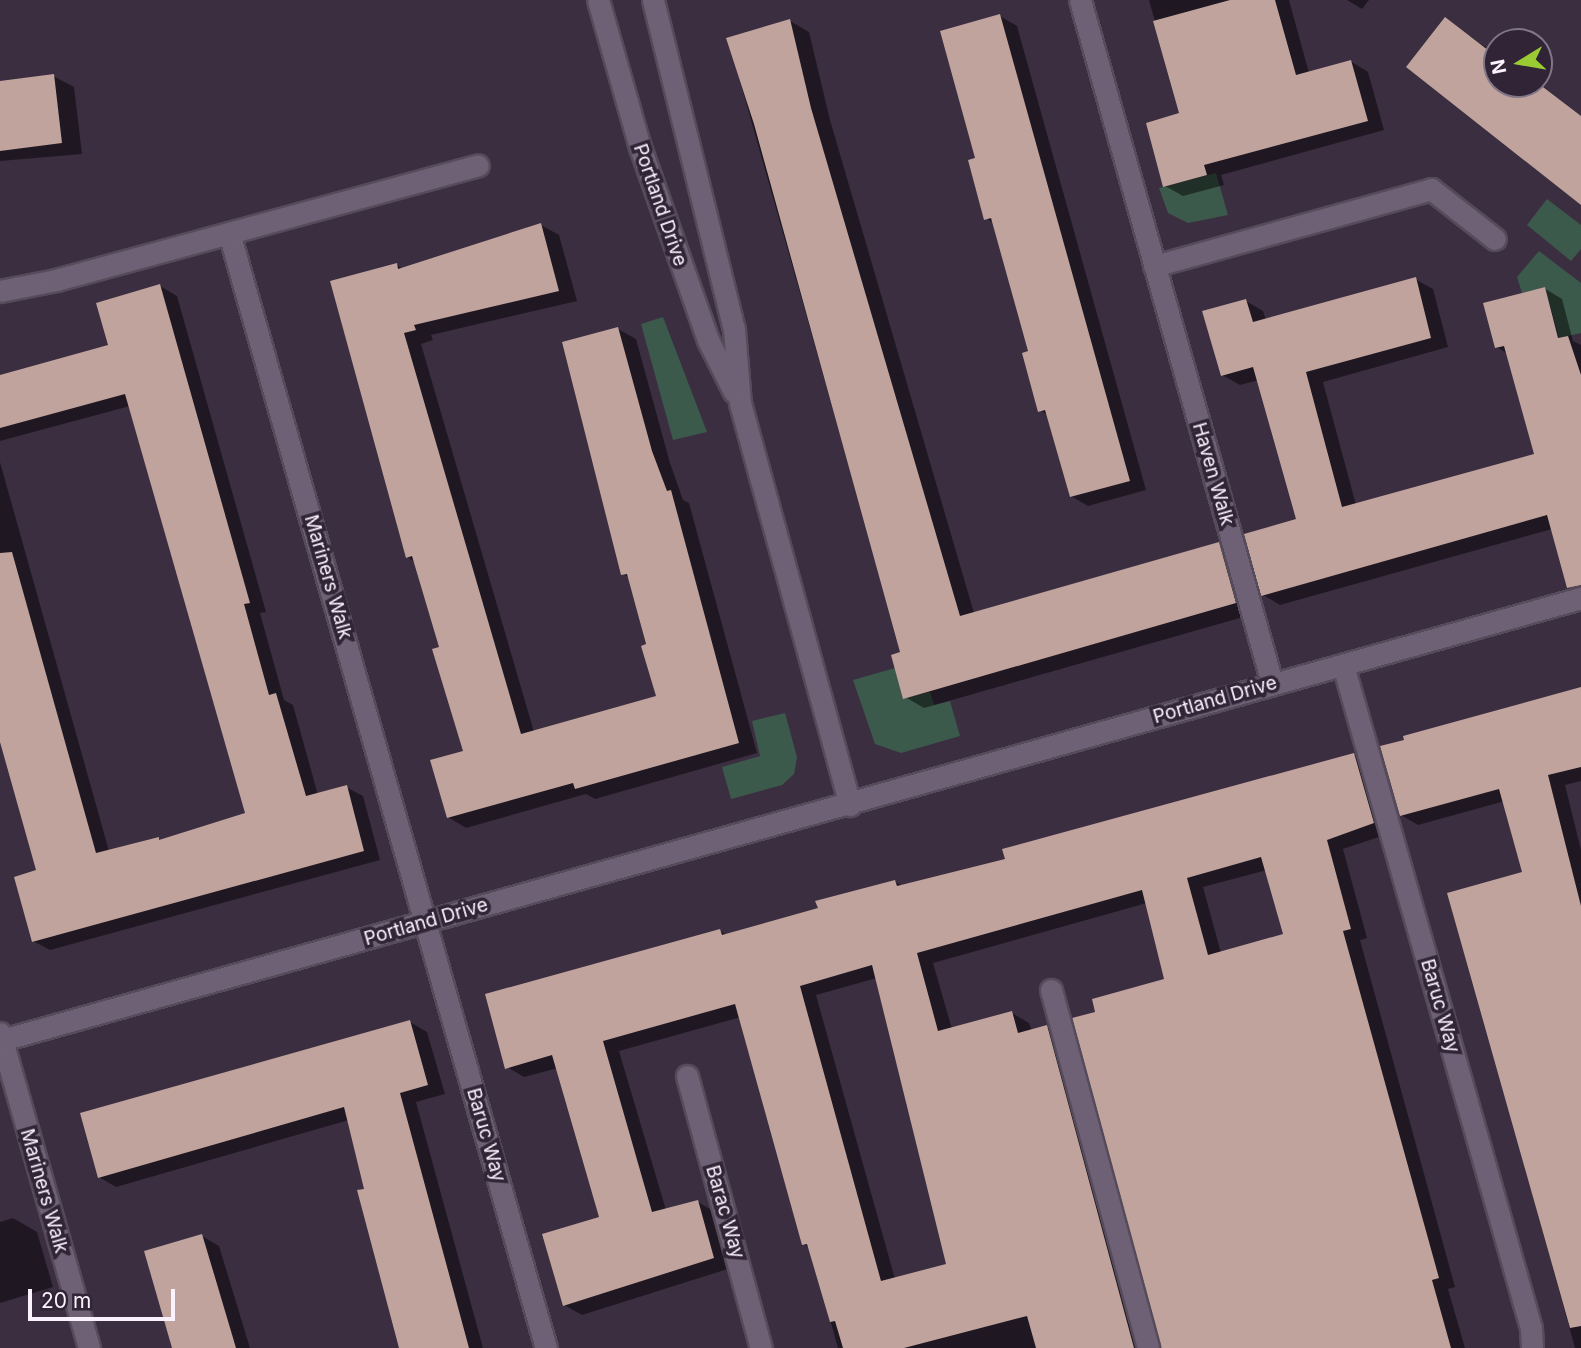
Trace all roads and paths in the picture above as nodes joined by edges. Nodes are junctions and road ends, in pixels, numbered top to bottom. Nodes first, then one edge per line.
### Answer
1 (598, 0) edge
2 (653, 0) edge
3 (1080, 0) edge
4 (478, 165) dead end
5 (229, 233) junction
6 (1495, 239) dead end
7 (1154, 265) junction
8 (0, 291) edge
9 (740, 403) junction
10 (1581, 598) edge
11 (1343, 665) junction
12 (1272, 683) junction
13 (850, 805) junction
14 (426, 922) junction
15 (1051, 990) dead end
16 (1, 1037) edge
17 (687, 1076) dead end
18 (89, 1348) edge
19 (546, 1348) edge
20 (761, 1348) edge
21 (1148, 1348) edge
22 (1532, 1348) edge

1 - 9 street, Portland Drive
2 - 9 street, Portland Drive
3 - 7 street, Haven Walk
4 - 5 street
5 - 8 street
5 - 14 street, Mariners Walk
6 - 7 street
7 - 12 street, Haven Walk
9 - 13 street, Portland Drive
10 - 11 street, Portland Drive
11 - 12 street, Portland Drive
11 - 22 street, Baruc Way
12 - 13 street, Portland Drive
13 - 14 street, Portland Drive
14 - 16 street, Portland Drive
14 - 19 street, Baruc Way
15 - 21 street
16 - 18 street, Mariners Walk
17 - 20 street, Barac Way

